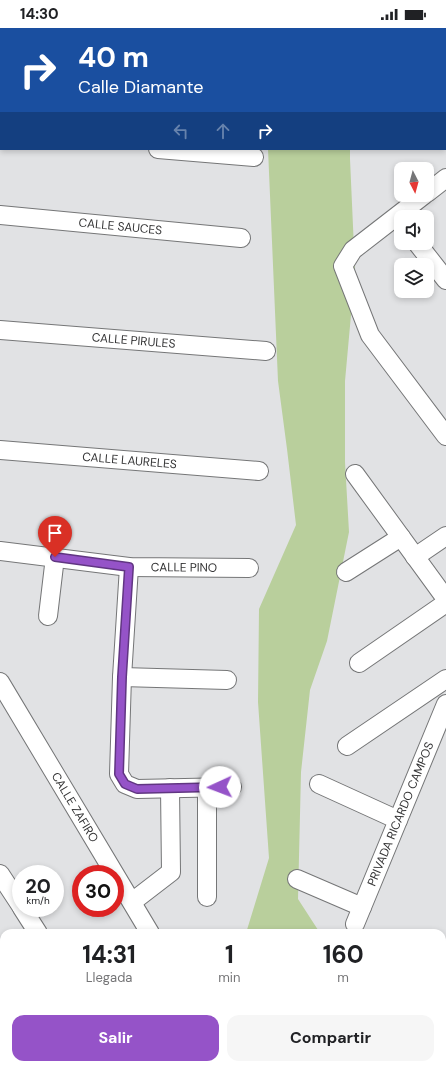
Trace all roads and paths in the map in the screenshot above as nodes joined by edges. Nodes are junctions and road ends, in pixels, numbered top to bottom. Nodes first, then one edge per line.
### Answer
1 (172, 150) edge
2 (254, 156) dead end
3 (446, 178) edge
4 (434, 187) edge
5 (417, 202) edge
6 (408, 210) edge
7 (0, 214) edge
8 (394, 222) edge
9 (241, 238) dead end
10 (423, 250) edge
11 (446, 280) edge
12 (0, 330) edge
13 (266, 351) dead end
14 (446, 436) edge
15 (0, 450) edge
16 (259, 471) dead end
17 (355, 474) dead end
18 (446, 536) edge
19 (401, 537) junction
20 (0, 550) edge
21 (55, 557) junction
22 (416, 557) junction
23 (129, 567) junction
24 (249, 568) dead end
25 (346, 572) dead end
26 (446, 599) edge
27 (446, 603) edge
28 (48, 616) dead end
29 (359, 664) dead end
30 (122, 677) junction
31 (446, 679) edge
32 (227, 680) dead end
33 (0, 682) edge
34 (446, 704) edge
35 (347, 746) dead end
36 (319, 784) dead end
37 (232, 787) dead end
38 (170, 788) junction
39 (207, 788) junction
40 (398, 820) junction
41 (0, 874) edge
42 (297, 879) dead end
43 (12, 892) edge
44 (207, 897) dead end
45 (132, 902) junction
46 (362, 907) junction
47 (28, 917) edge
48 (355, 924) dead end
49 (36, 929) edge
50 (148, 929) edge

1 - 2 street
3 - 4 street
5 - 6 street
7 - 9 street, CALLE SAUCES
8 - 14 street
10 - 11 street
12 - 13 street, CALLE PIRULES
15 - 16 street, CALLE LAURELES
17 - 19 street
18 - 22 street
19 - 22 street
19 - 25 street
20 - 21 street, CALLE PINO
21 - 23 street, CALLE PINO
21 - 28 street
22 - 26 street
23 - 24 street, CALLE PINO
23 - 30 street
27 - 29 street
30 - 32 street
30 - 38 street
31 - 35 street
33 - 45 street, CALLE ZAFIRO
34 - 40 street, PRIVADA RICARDO CAMPOS
36 - 40 street
37 - 39 street
38 - 39 street
38 - 45 street
39 - 44 street
40 - 46 street, PRIVADA RICARDO CAMPOS
41 - 43 street
42 - 46 street
45 - 50 street, CALLE ZAFIRO
46 - 48 street, PRIVADA RICARDO CAMPOS
47 - 49 street

